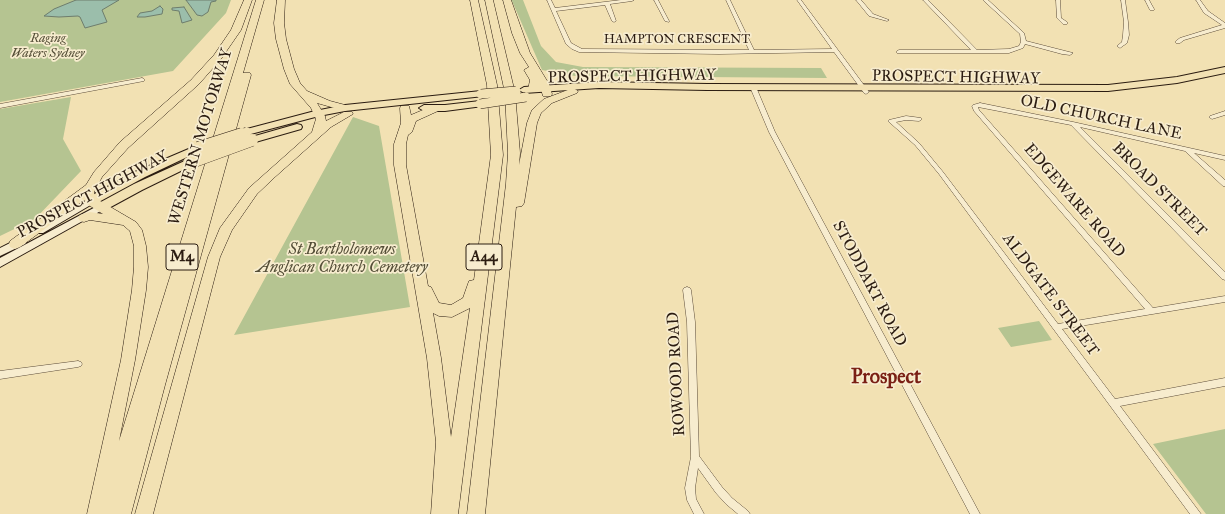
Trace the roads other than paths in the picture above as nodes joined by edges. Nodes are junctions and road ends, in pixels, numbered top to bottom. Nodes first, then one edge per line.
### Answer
1 (260, 0) edge
2 (268, 0) edge
3 (281, 0) edge
4 (474, 0) edge
5 (489, 0) edge
6 (502, 0) edge
7 (507, 0) edge
8 (549, 0) edge
9 (632, 0) edge
10 (656, 0) edge
11 (728, 0) edge
12 (799, 0) edge
13 (858, 0) edge
14 (925, 0) edge
15 (985, 0) edge
16 (1058, 0) edge
17 (1122, 0) edge
18 (1146, 0) edge
19 (1198, 0) edge
20 (607, 3) junction
21 (246, 4) edge
22 (1152, 9) dead end
23 (553, 10) junction
24 (887, 20) dead end
25 (614, 21) dead end
26 (666, 21) dead end
27 (1065, 24) dead end
28 (1225, 26) edge
29 (1024, 42) junction
30 (1178, 42) dead end
31 (1120, 46) dead end
32 (835, 50) junction
33 (752, 51) junction
34 (975, 51) junction
35 (899, 52) dead end
36 (1070, 52) dead end
37 (1225, 70) edge
38 (1225, 78) edge
39 (142, 80) dead end
40 (753, 89) junction
41 (864, 89) junction
42 (546, 91) junction
43 (573, 91) junction
44 (528, 92) junction
45 (303, 93) junction
46 (481, 99) junction
47 (0, 106) edge
48 (405, 108) junction
49 (434, 109) junction
50 (976, 110) joint
51 (346, 111) junction
52 (1225, 114) edge
53 (320, 116) junction
54 (1212, 117) dead end
55 (919, 119) dead end
56 (1073, 124) junction
57 (317, 133) junction
58 (249, 136) junction
59 (1187, 150) junction
60 (1225, 158) edge
61 (1225, 184) edge
62 (90, 188) junction
63 (91, 201) junction
64 (103, 206) junction
65 (84, 218) junction
66 (125, 222) junction
67 (487, 234) junction
68 (15, 244) junction
69 (0, 252) edge
70 (0, 263) edge
71 (1225, 277) edge
72 (501, 286) junction
73 (687, 290) dead end
74 (1225, 300) edge
75 (1151, 311) junction
76 (497, 323) junction
77 (1056, 327) junction
78 (474, 329) junction
79 (78, 364) dead end
80 (0, 375) edge
81 (1225, 382) edge
82 (1114, 403) junction
83 (695, 457) junction
84 (96, 514) edge
85 (106, 514) edge
86 (122, 514) edge
87 (144, 514) edge
88 (440, 514) edge
89 (449, 514) edge
90 (476, 514) edge
91 (699, 514) edge
92 (746, 514) edge
93 (975, 514) edge
94 (1196, 514) edge

1 - 85 highway, WESTERN MOTORWAY / M4
2 - 86 highway, WESTERN MOTORWAY / M4
3 - 45 highway
4 - 67 highway, A44
5 - 72 highway, A44
6 - 44 highway
7 - 42 highway
8 - 23 street, HAMPTON CRESCENT
9 - 20 street
10 - 26 street
11 - 33 street
12 - 32 street
13 - 24 street
14 - 34 street
15 - 29 street
16 - 27 street
17 - 31 street
18 - 22 street
19 - 28 street
20 - 23 street
20 - 25 street
21 - 62 highway
23 - 33 street, HAMPTON CRESCENT
28 - 30 street
29 - 34 street
29 - 36 street
32 - 33 street, HAMPTON CRESCENT
32 - 41 street
34 - 35 street
37 - 41 main road, PROSPECT HIGHWAY
38 - 41 main road, PROSPECT HIGHWAY
39 - 47 street
40 - 41 main road, PROSPECT HIGHWAY
40 - 42 main road, PROSPECT HIGHWAY
40 - 43 main road, PROSPECT HIGHWAY
40 - 93 street, STODDART ROAD
42 - 43 main road, PROSPECT HIGHWAY
42 - 44 main road, PROSPECT HIGHWAY
43 - 72 highway
44 - 46 main road, PROSPECT HIGHWAY, bridge
45 - 51 highway
45 - 53 highway
46 - 49 main road, PROSPECT HIGHWAY
46 - 51 main road, PROSPECT HIGHWAY
48 - 49 main road, PROSPECT HIGHWAY
48 - 51 main road, PROSPECT HIGHWAY
48 - 88 highway
49 - 67 highway
50 - 56 street, OLD CHURCH LANE
50 - 75 street, EDGEWARE ROAD
51 - 53 main road, PROSPECT HIGHWAY
51 - 57 highway
52 - 54 street
53 - 57 highway
53 - 58 main road, PROSPECT HIGHWAY
55 - 77 street, ALDGATE STREET
56 - 59 street, OLD CHURCH LANE
56 - 71 street, BROAD STREET
57 - 87 highway
58 - 63 main road, PROSPECT HIGHWAY, bridge
58 - 64 main road, PROSPECT HIGHWAY, bridge
59 - 60 street, OLD CHURCH LANE
59 - 61 street
62 - 63 highway
62 - 68 highway
63 - 64 highway
63 - 68 main road, PROSPECT HIGHWAY
64 - 65 main road, PROSPECT HIGHWAY
64 - 66 highway
65 - 66 highway
65 - 70 main road, PROSPECT HIGHWAY
66 - 84 highway
67 - 78 highway, A44
68 - 69 main road, PROSPECT HIGHWAY
72 - 76 highway, A44
73 - 83 street, ROWOOD ROAD
74 - 75 street
75 - 77 street
76 - 78 highway
76 - 90 highway, A44
77 - 82 street, ALDGATE STREET
78 - 89 highway, A44
79 - 80 street
81 - 82 street
82 - 94 street, ALDGATE STREET
83 - 91 street, ROWOOD ROAD
83 - 92 street, ROWOOD ROAD

